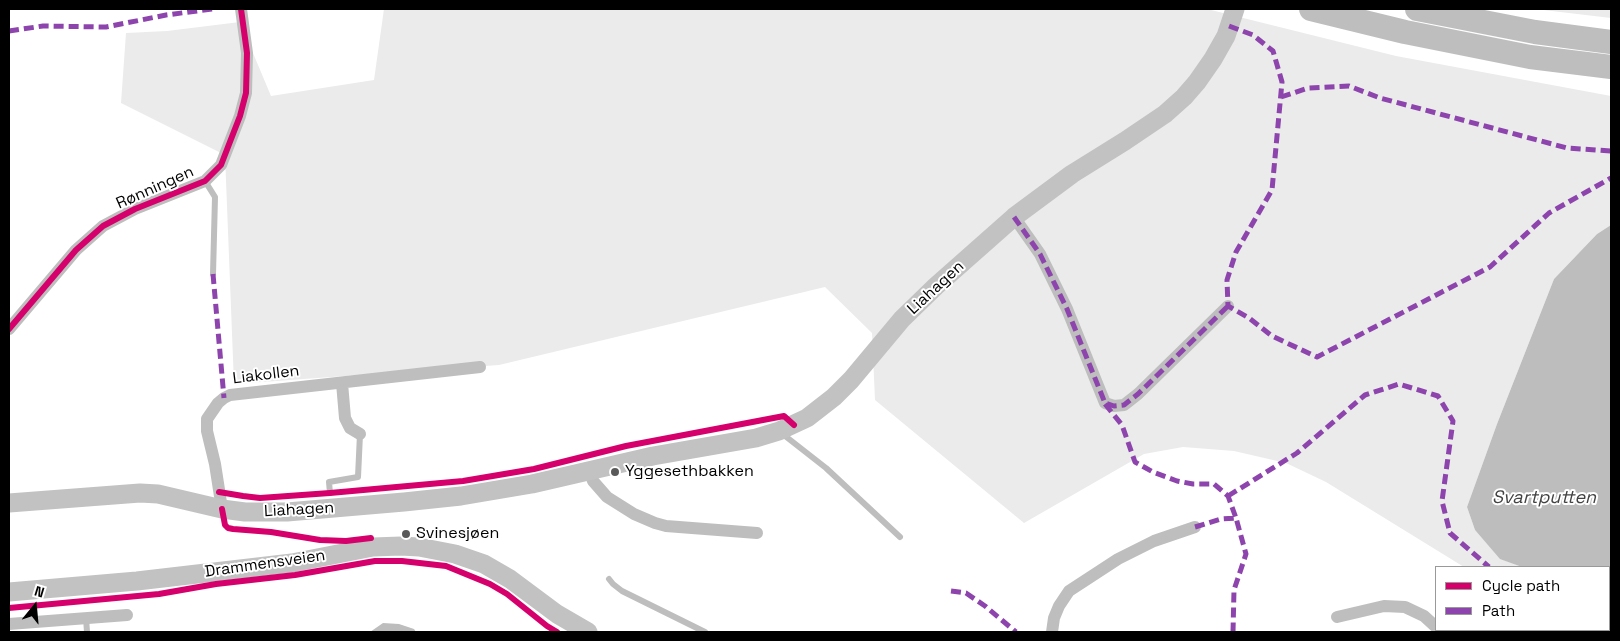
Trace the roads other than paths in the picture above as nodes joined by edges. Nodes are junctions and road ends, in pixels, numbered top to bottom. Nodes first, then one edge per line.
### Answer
1 (241, 9) edge
2 (1311, 9) edge
3 (1417, 9) edge
4 (1234, 12) edge
5 (1611, 42) edge
6 (1611, 67) edge
7 (205, 181) junction
8 (1014, 217) junction
9 (213, 274) dead end
10 (1228, 306) dead end
11 (9, 329) edge
12 (480, 367) dead end
13 (342, 383) junction
14 (779, 432) junction
15 (360, 434) joint
16 (589, 470) junction
17 (330, 493) dead end
18 (9, 503) edge
19 (222, 509) junction
20 (1195, 527) dead end
21 (757, 533) dead end
22 (900, 537) dead end
23 (609, 579) dead end
24 (9, 592) edge
25 (127, 615) dead end
26 (1337, 617) dead end
27 (86, 618) junction
28 (9, 624) edge
29 (1435, 626) edge
30 (87, 632) edge
31 (588, 632) edge
32 (705, 632) edge
33 (1052, 632) edge

1 - 7 street, Rønningen
2 - 6 highway
3 - 5 highway
4 - 8 main road, Liahagen
7 - 9 lane
7 - 11 street, Rønningen
8 - 10 street
8 - 14 main road, Liahagen
12 - 13 street, Liakollen
13 - 15 street
13 - 19 street, Liakollen
14 - 16 main road, Liahagen
14 - 22 lane
15 - 17 lane
16 - 19 main road, Liahagen
16 - 21 street
18 - 19 main road, Liahagen
20 - 33 street
23 - 32 lane
24 - 31 main road, Drammensveien
25 - 27 street
26 - 29 street
27 - 28 street
27 - 30 lane

